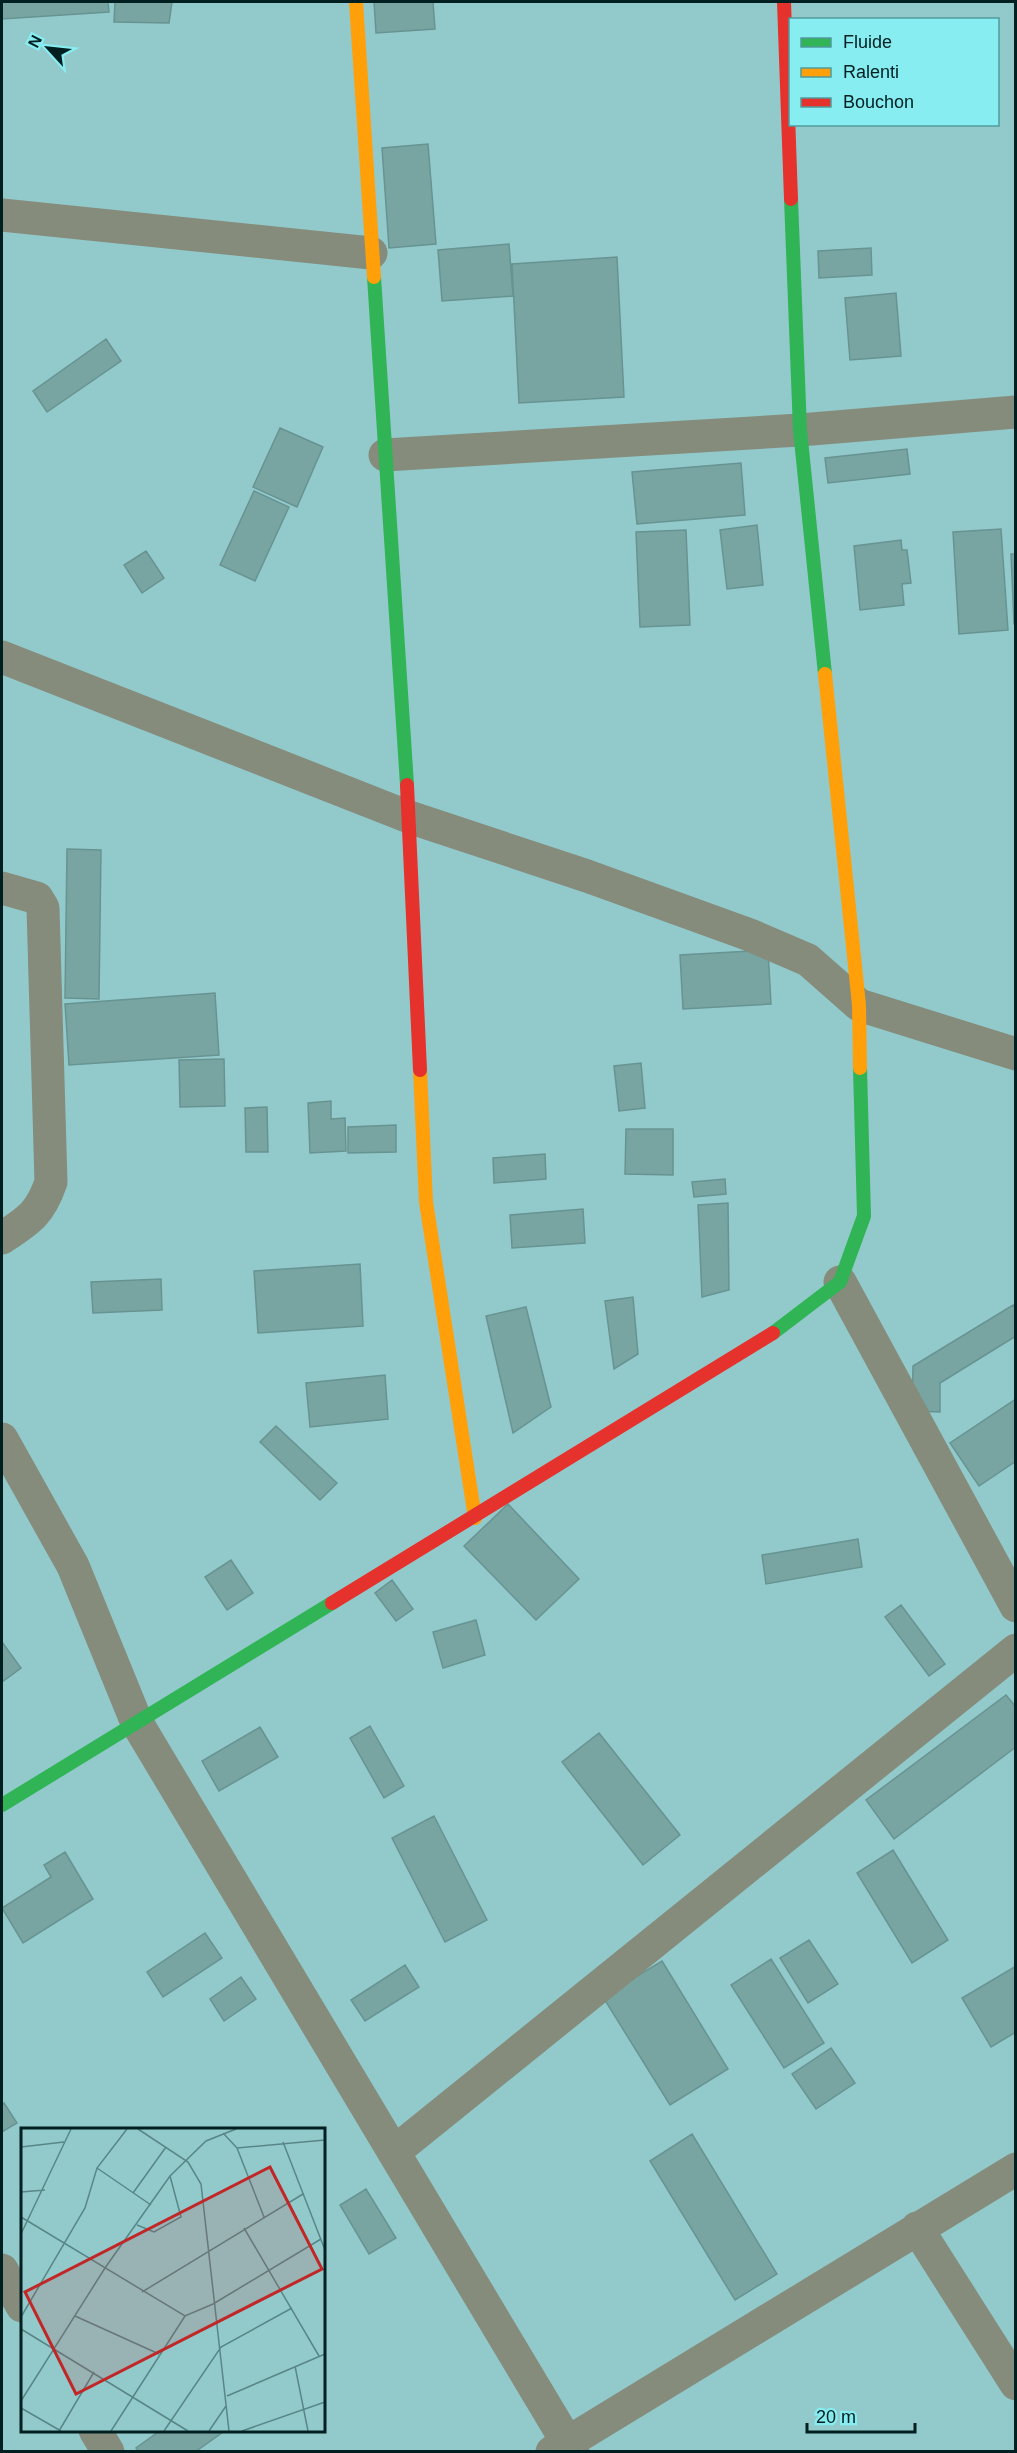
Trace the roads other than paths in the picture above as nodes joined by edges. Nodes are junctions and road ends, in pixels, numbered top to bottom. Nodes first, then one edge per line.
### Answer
1 (356, 2) edge
2 (784, 2) edge
3 (2, 215) edge
4 (371, 254) junction
5 (1016, 412) edge
6 (800, 430) junction
7 (385, 455) junction
8 (2, 657) edge
9 (409, 817) junction
10 (2, 888) edge
11 (859, 1005) junction
12 (1016, 1054) edge
13 (2, 1238) edge
14 (840, 1282) junction
15 (2, 1439) edge
16 (475, 1518) junction
17 (1016, 1606) edge
18 (1016, 1650) edge
19 (137, 1723) junction
20 (2, 1805) edge
21 (394, 2152) junction
22 (1016, 2169) edge
23 (917, 2228) junction
24 (2, 2270) edge
25 (21, 2304) edge
26 (1016, 2384) edge
27 (96, 2432) edge
28 (564, 2448) edge
29 (108, 2451) edge

1 - 4 street
2 - 6 street
3 - 4 street
4 - 7 street
5 - 6 street
6 - 7 street
6 - 11 street
7 - 9 street
8 - 9 street
9 - 11 street
9 - 16 street
10 - 13 street
11 - 12 street
11 - 14 street
14 - 16 street
14 - 17 street
15 - 19 street
16 - 19 street
18 - 21 street
19 - 20 street
19 - 21 street
21 - 28 street
22 - 23 street
23 - 26 street
23 - 28 street
24 - 25 street
27 - 29 street

